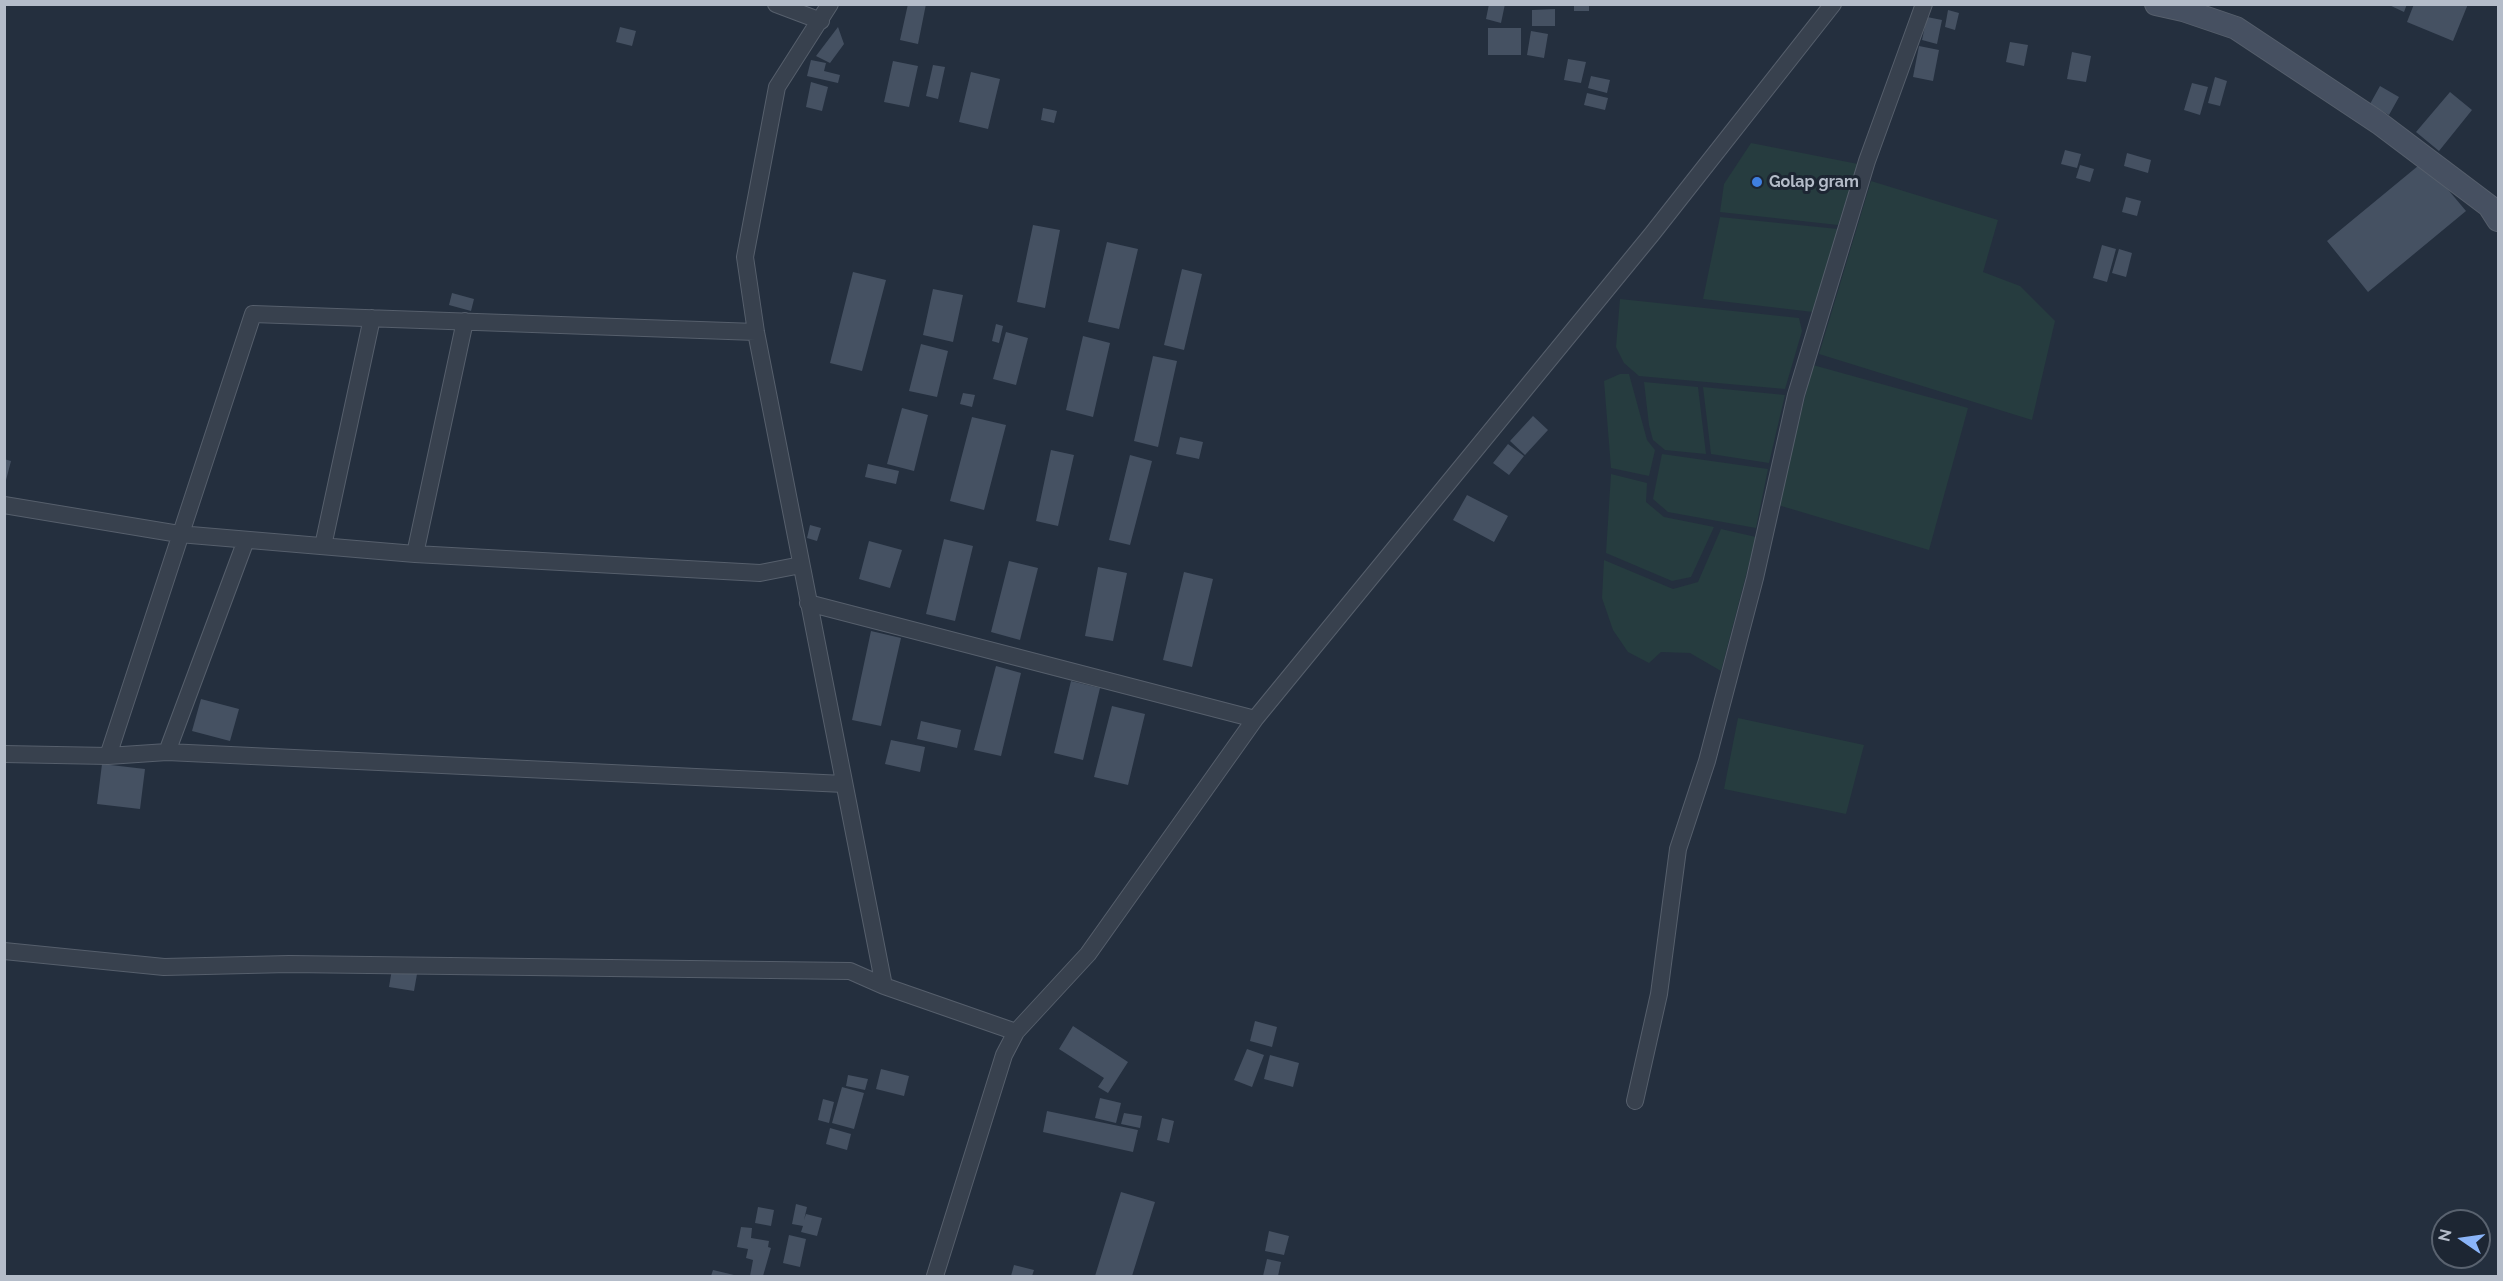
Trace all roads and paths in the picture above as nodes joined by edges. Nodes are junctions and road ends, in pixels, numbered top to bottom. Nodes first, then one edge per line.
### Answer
1 (776, 4) edge
2 (830, 4) edge
3 (1833, 4) edge
4 (1924, 4) edge
5 (2156, 4) edge
6 (2194, 9) edge
7 (822, 21) junction
8 (2499, 220) edge
9 (372, 318) junction
10 (465, 321) junction
11 (756, 332) junction
12 (4, 505) edge
13 (179, 534) junction
14 (246, 540) junction
15 (323, 546) junction
16 (415, 554) junction
17 (801, 565) junction
18 (808, 603) junction
19 (1255, 719) junction
20 (167, 752) junction
21 (4, 754) edge
22 (108, 756) junction
23 (844, 784) junction
24 (4, 951) edge
25 (884, 986) junction
26 (1016, 1032) junction
27 (1635, 1101) dead end
28 (935, 1276) edge

1 - 7 street
2 - 7 street
3 - 19 street
4 - 27 street
5 - 6 street
6 - 8 street
7 - 11 street
9 - 10 street
9 - 13 street
9 - 15 street
10 - 11 street
10 - 16 street
11 - 17 street
12 - 13 street
13 - 14 street
13 - 22 street
14 - 15 street
14 - 20 street
15 - 16 street
16 - 17 street
17 - 18 street
18 - 19 street
18 - 23 street
19 - 26 street
20 - 22 street
20 - 23 street
21 - 22 street
23 - 25 street
24 - 25 street
25 - 26 street
26 - 28 street

